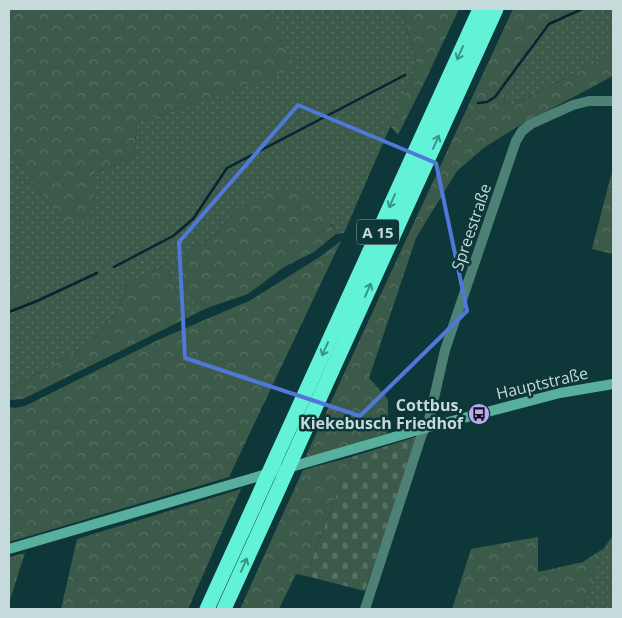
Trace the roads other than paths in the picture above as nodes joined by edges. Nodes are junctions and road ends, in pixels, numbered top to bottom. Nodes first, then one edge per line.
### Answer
1 (480, 9) edge
2 (496, 9) edge
3 (613, 101) edge
4 (613, 384) edge
5 (425, 428) junction
6 (9, 549) edge
7 (207, 609) edge
8 (224, 609) edge
9 (365, 609) edge

1 -> 7 highway, A 15, bridge
8 -> 2 highway, A 15, bridge
3 - 5 street, Spreestraße
4 - 5 street, Hauptstraße
5 - 6 street, Hauptstraße
5 - 9 street, Spreestraße

